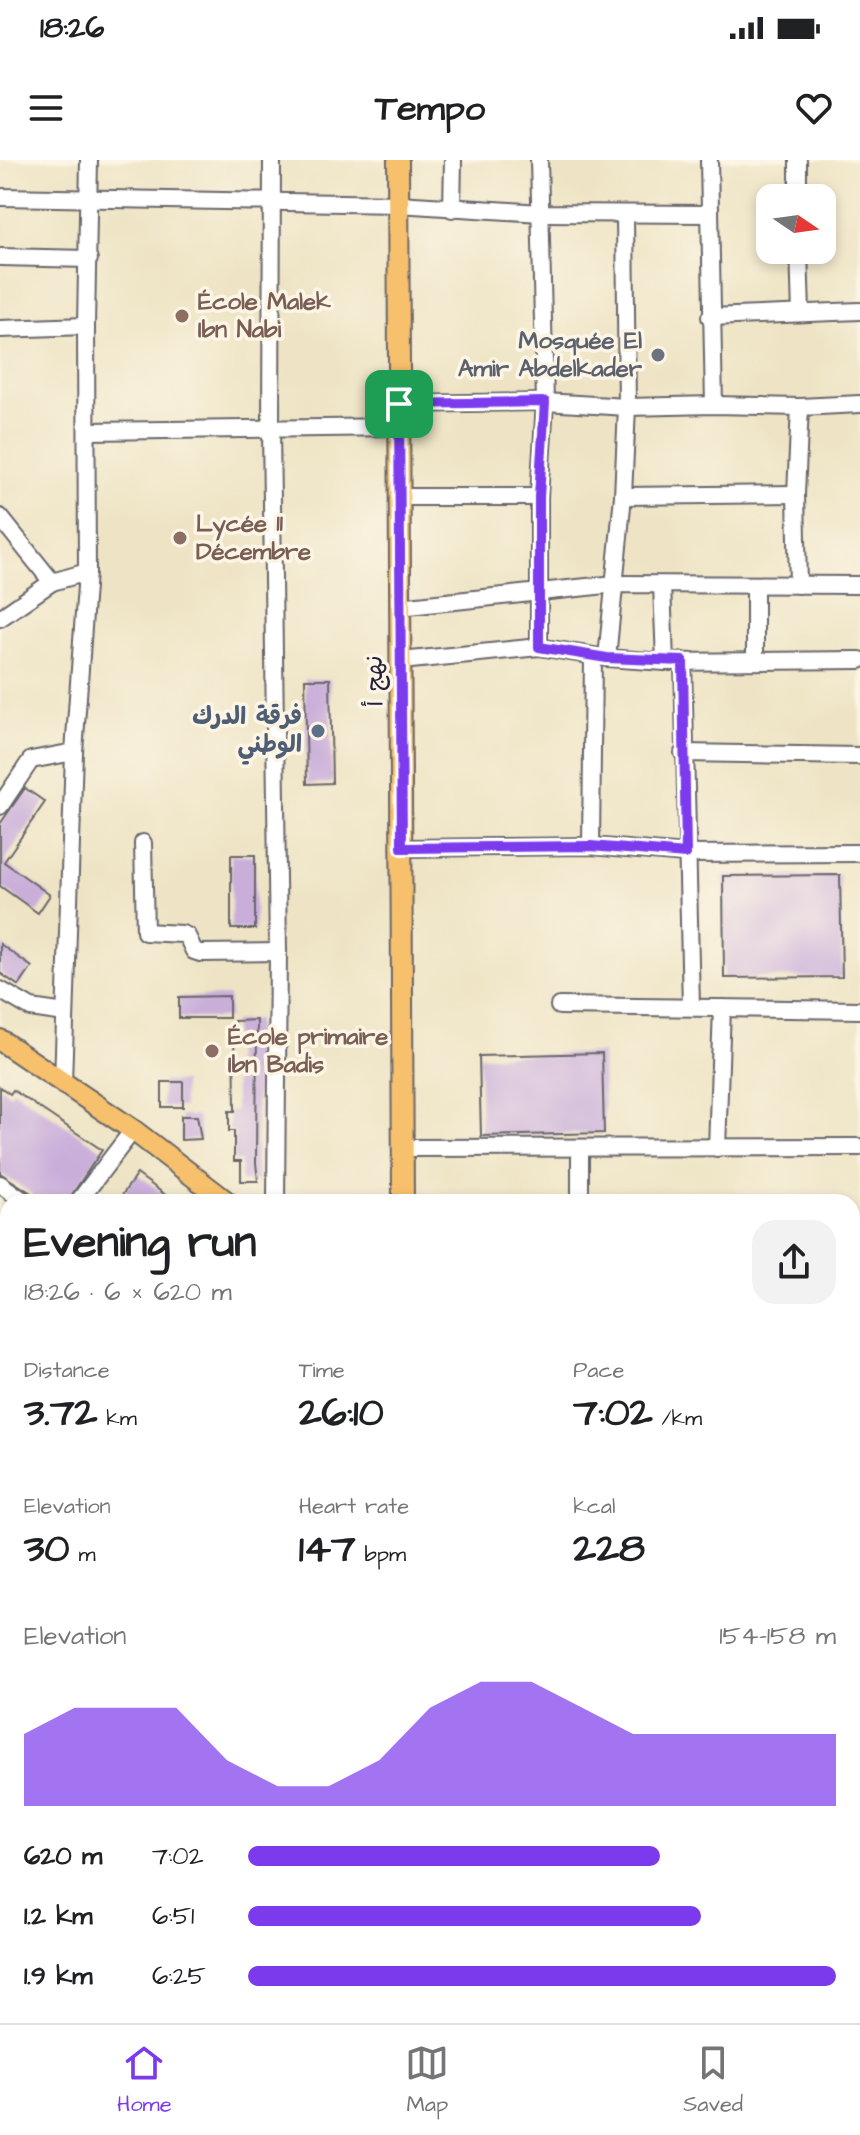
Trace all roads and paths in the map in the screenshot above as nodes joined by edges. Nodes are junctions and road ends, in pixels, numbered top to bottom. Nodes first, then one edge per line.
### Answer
1 (89, 160) edge
2 (272, 160) edge
3 (398, 160) edge
4 (453, 160) edge
5 (539, 160) edge
6 (709, 160) edge
7 (798, 160) edge
8 (798, 184) edge
9 (0, 197) edge
10 (89, 198) junction
11 (272, 203) junction
12 (398, 204) junction
13 (452, 209) junction
14 (541, 213) junction
15 (625, 214) junction
16 (710, 214) junction
17 (0, 257) edge
18 (89, 259) junction
19 (799, 264) edge
20 (860, 311) edge
21 (801, 313) junction
22 (710, 317) junction
23 (86, 326) junction
24 (0, 329) edge
25 (545, 402) junction
26 (399, 404) junction
27 (860, 404) edge
28 (714, 405) junction
29 (627, 407) junction
30 (800, 407) junction
31 (400, 427) junction
32 (271, 429) junction
33 (88, 431) junction
34 (796, 494) junction
35 (623, 496) junction
36 (398, 497) junction
37 (539, 497) junction
38 (0, 517) edge
39 (87, 572) junction
40 (52, 582) junction
41 (615, 584) junction
42 (662, 585) junction
43 (755, 585) junction
44 (798, 585) junction
45 (860, 585) edge
46 (538, 592) junction
47 (399, 607) junction
48 (0, 617) edge
49 (539, 647) junction
50 (600, 657) junction
51 (860, 660) edge
52 (401, 661) junction
53 (683, 661) junction
54 (755, 661) junction
55 (665, 662) junction
56 (74, 752) junction
57 (683, 753) junction
58 (860, 756) edge
59 (0, 806) edge
60 (143, 843) dead end
61 (591, 846) junction
62 (402, 848) junction
63 (860, 853) edge
64 (686, 854) junction
65 (278, 952) junction
66 (0, 990) edge
67 (559, 1006) dead end
68 (691, 1007) junction
69 (722, 1008) junction
70 (860, 1010) edge
71 (65, 1013) junction
72 (0, 1040) edge
73 (63, 1082) junction
74 (133, 1130) junction
75 (860, 1147) edge
76 (401, 1148) junction
77 (580, 1148) junction
78 (717, 1148) junction
79 (84, 1194) edge
80 (217, 1194) edge
81 (276, 1194) edge
82 (403, 1194) edge
83 (580, 1194) edge

1 - 10 street
2 - 11 street
3 - 12 main road, نهج أ
4 - 13 street
5 - 14 street
6 - 16 street
7 - 8 street
9 - 10 street
10 - 11 street
10 - 18 street
11 - 12 street
11 - 32 street
12 - 13 street
12 - 26 main road, نهج أ
13 - 14 street
14 - 15 street
14 - 25 street
15 - 16 street
15 - 29 street
16 - 22 street
17 - 18 street
18 - 23 street
19 - 21 street
20 - 21 street
21 - 22 street
22 - 28 street
23 - 24 street
23 - 33 street
25 - 26 street
25 - 29 street
25 - 37 street
26 - 31 main road, نهج أ
27 - 30 street
28 - 29 street
28 - 30 street
29 - 35 street
30 - 34 street
31 - 32 street
31 - 36 main road, نهج أ
32 - 33 street
32 - 65 street
33 - 39 street
34 - 35 street
34 - 44 street
35 - 41 street
36 - 37 street
36 - 47 main road, نهج أ
37 - 46 street
38 - 40 street
39 - 40 street
39 - 56 street
40 - 48 street
41 - 42 street
41 - 46 street
41 - 50 street
42 - 43 street
42 - 55 street
43 - 44 street
43 - 54 street
44 - 45 street
46 - 47 street
46 - 49 street
47 - 52 main road, نهج أ
49 - 50 street
49 - 52 street
50 - 55 street
50 - 61 street
51 - 54 street
52 - 62 main road, نهج أ
53 - 54 street
53 - 55 street
53 - 57 street
56 - 59 street
56 - 71 street
57 - 58 street
57 - 64 street
60 - 65 street
61 - 62 street
61 - 64 street
62 - 76 main road, نهج أ
63 - 64 street
64 - 68 street
65 - 81 street
66 - 71 street
67 - 68 street
68 - 69 street
69 - 70 street
69 - 78 street
71 - 73 street
72 - 73 main road
73 - 74 main road
74 - 79 street
74 - 80 main road
75 - 78 street
76 - 77 street
76 - 82 main road, نهج أ
77 - 78 street
77 - 83 street

